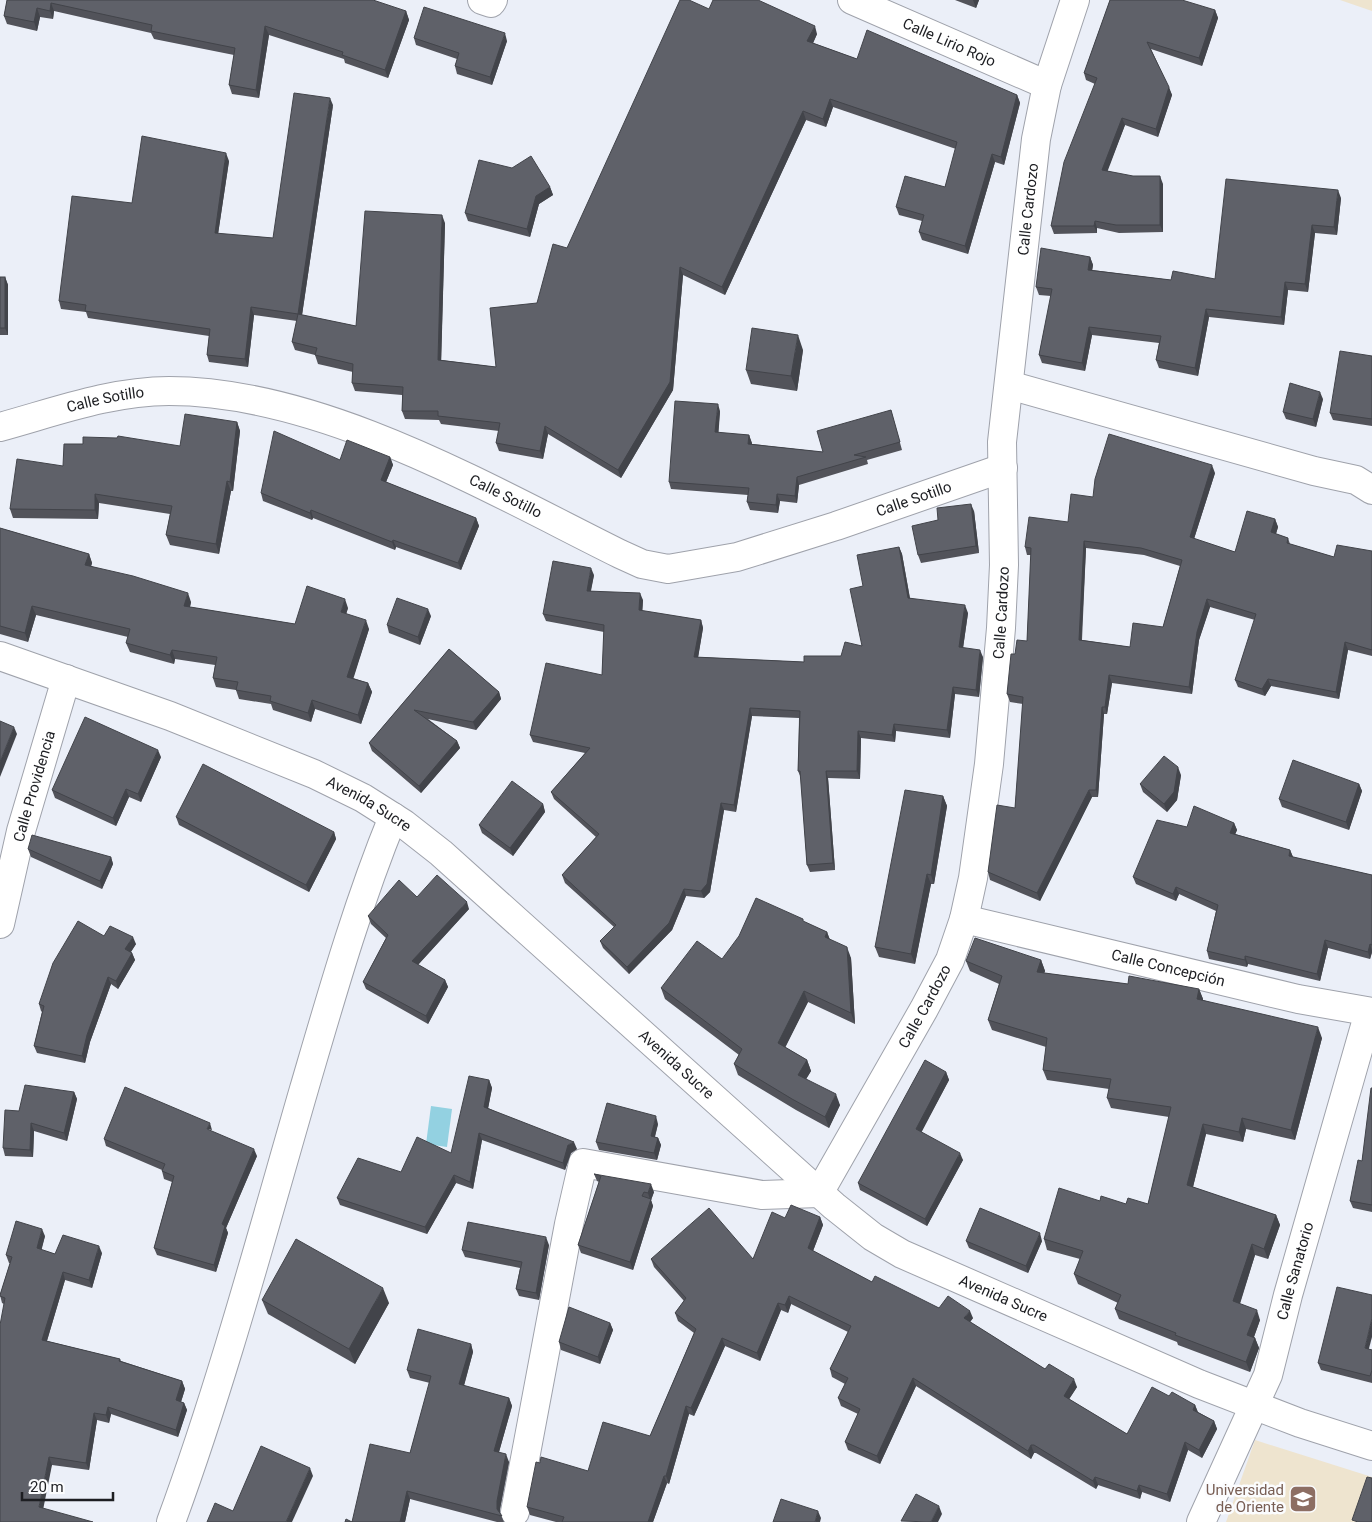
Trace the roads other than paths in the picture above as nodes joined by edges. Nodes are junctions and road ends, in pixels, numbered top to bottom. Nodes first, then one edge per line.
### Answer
1 (482, 0) edge
2 (493, 0) edge
3 (852, 0) edge
4 (1075, 0) edge
5 (1047, 85) junction
6 (1009, 385) junction
7 (0, 427) edge
8 (1003, 468) junction
9 (1367, 482) edge
10 (0, 656) edge
11 (66, 679) junction
12 (393, 817) junction
13 (964, 919) junction
14 (0, 924) edge
15 (1370, 1012) edge
16 (819, 1193) junction
17 (1254, 1405) junction
18 (1372, 1446) edge
19 (515, 1512) dead end
20 (171, 1522) edge
21 (1201, 1522) edge

1 - 2 street
3 - 5 street, Calle Lirio Rojo
4 - 5 street, Calle Cardozo
5 - 6 street, Calle Cardozo
6 - 8 street, Calle Cardozo
6 - 9 street
7 - 8 street, Calle Sotillo
8 - 13 street, Calle Cardozo
10 - 11 street, Avenida Sucre
11 - 12 street, Avenida Sucre
11 - 14 street, Calle Providencia
12 - 16 street, Avenida Sucre
12 - 20 street
13 - 15 street, Calle Concepción
13 - 16 street, Calle Cardozo
15 - 17 street, Calle Sanatorio
16 - 17 street, Avenida Sucre
16 - 19 street
17 - 18 street, Avenida Sucre
17 - 21 street, Calle Sanatorio

